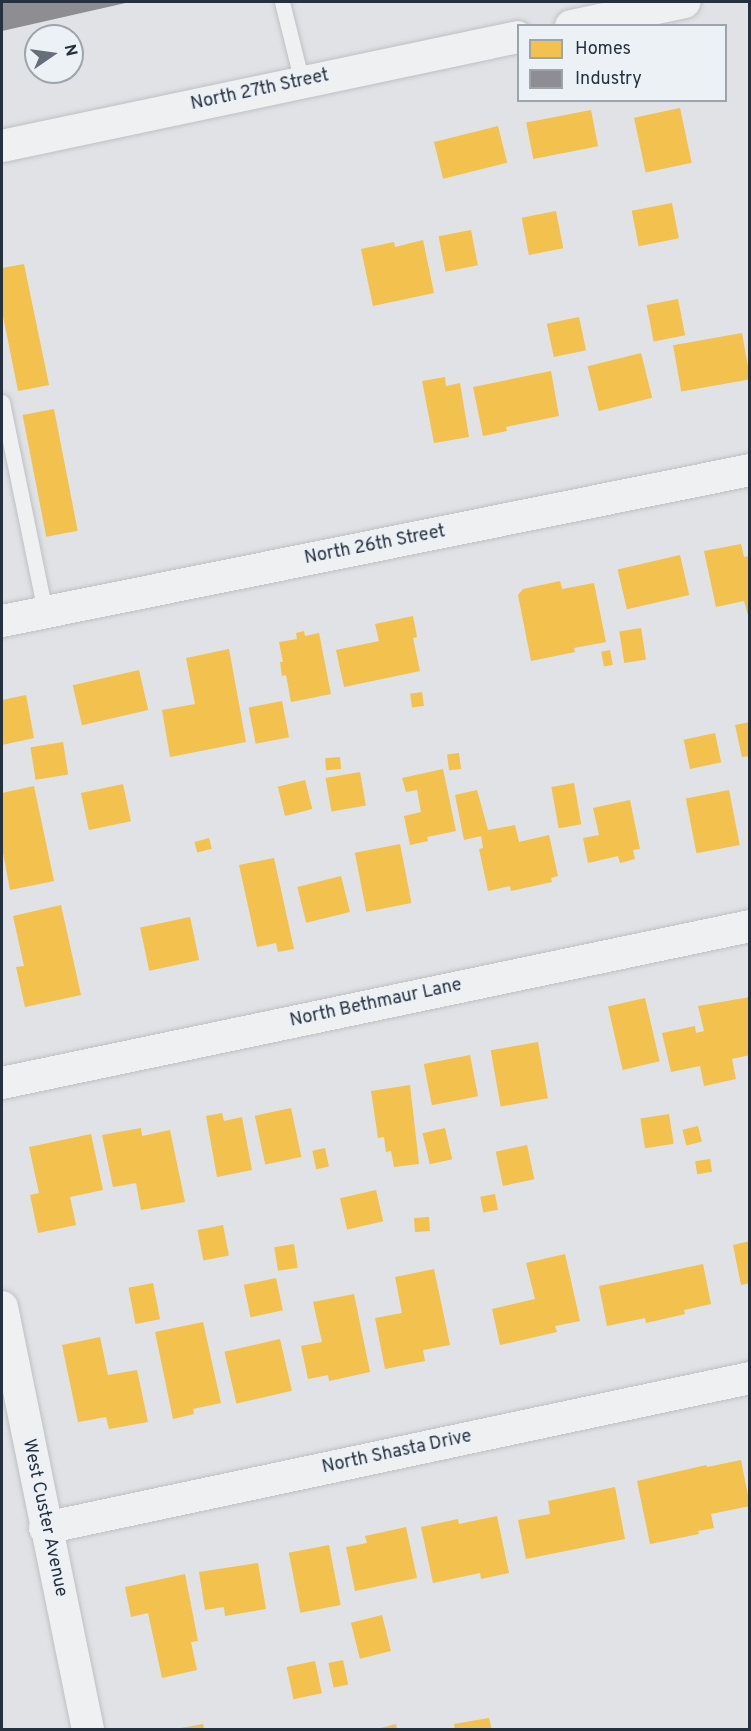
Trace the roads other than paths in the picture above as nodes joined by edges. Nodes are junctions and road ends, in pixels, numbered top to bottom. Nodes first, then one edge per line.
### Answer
1 (282, 2) edge
2 (684, 2) edge
3 (580, 24) edge
4 (517, 37) edge
5 (302, 82) junction
6 (2, 146) edge
7 (2, 402) edge
8 (750, 470) edge
9 (45, 612) junction
10 (2, 621) edge
11 (750, 926) edge
12 (2, 1083) edge
13 (2, 1307) edge
14 (750, 1378) edge
15 (45, 1528) junction
16 (88, 1730) edge

1 - 5 lane
2 - 3 street
4 - 5 street, North 27th Street
5 - 6 street, North 27th Street
7 - 9 lane
8 - 9 street, North 26th Street
9 - 10 street, North 26th Street
11 - 12 street, North Bethmaur Lane
13 - 15 street, West Custer Avenue
14 - 15 street, North Shasta Drive
15 - 16 street, West Custer Avenue

